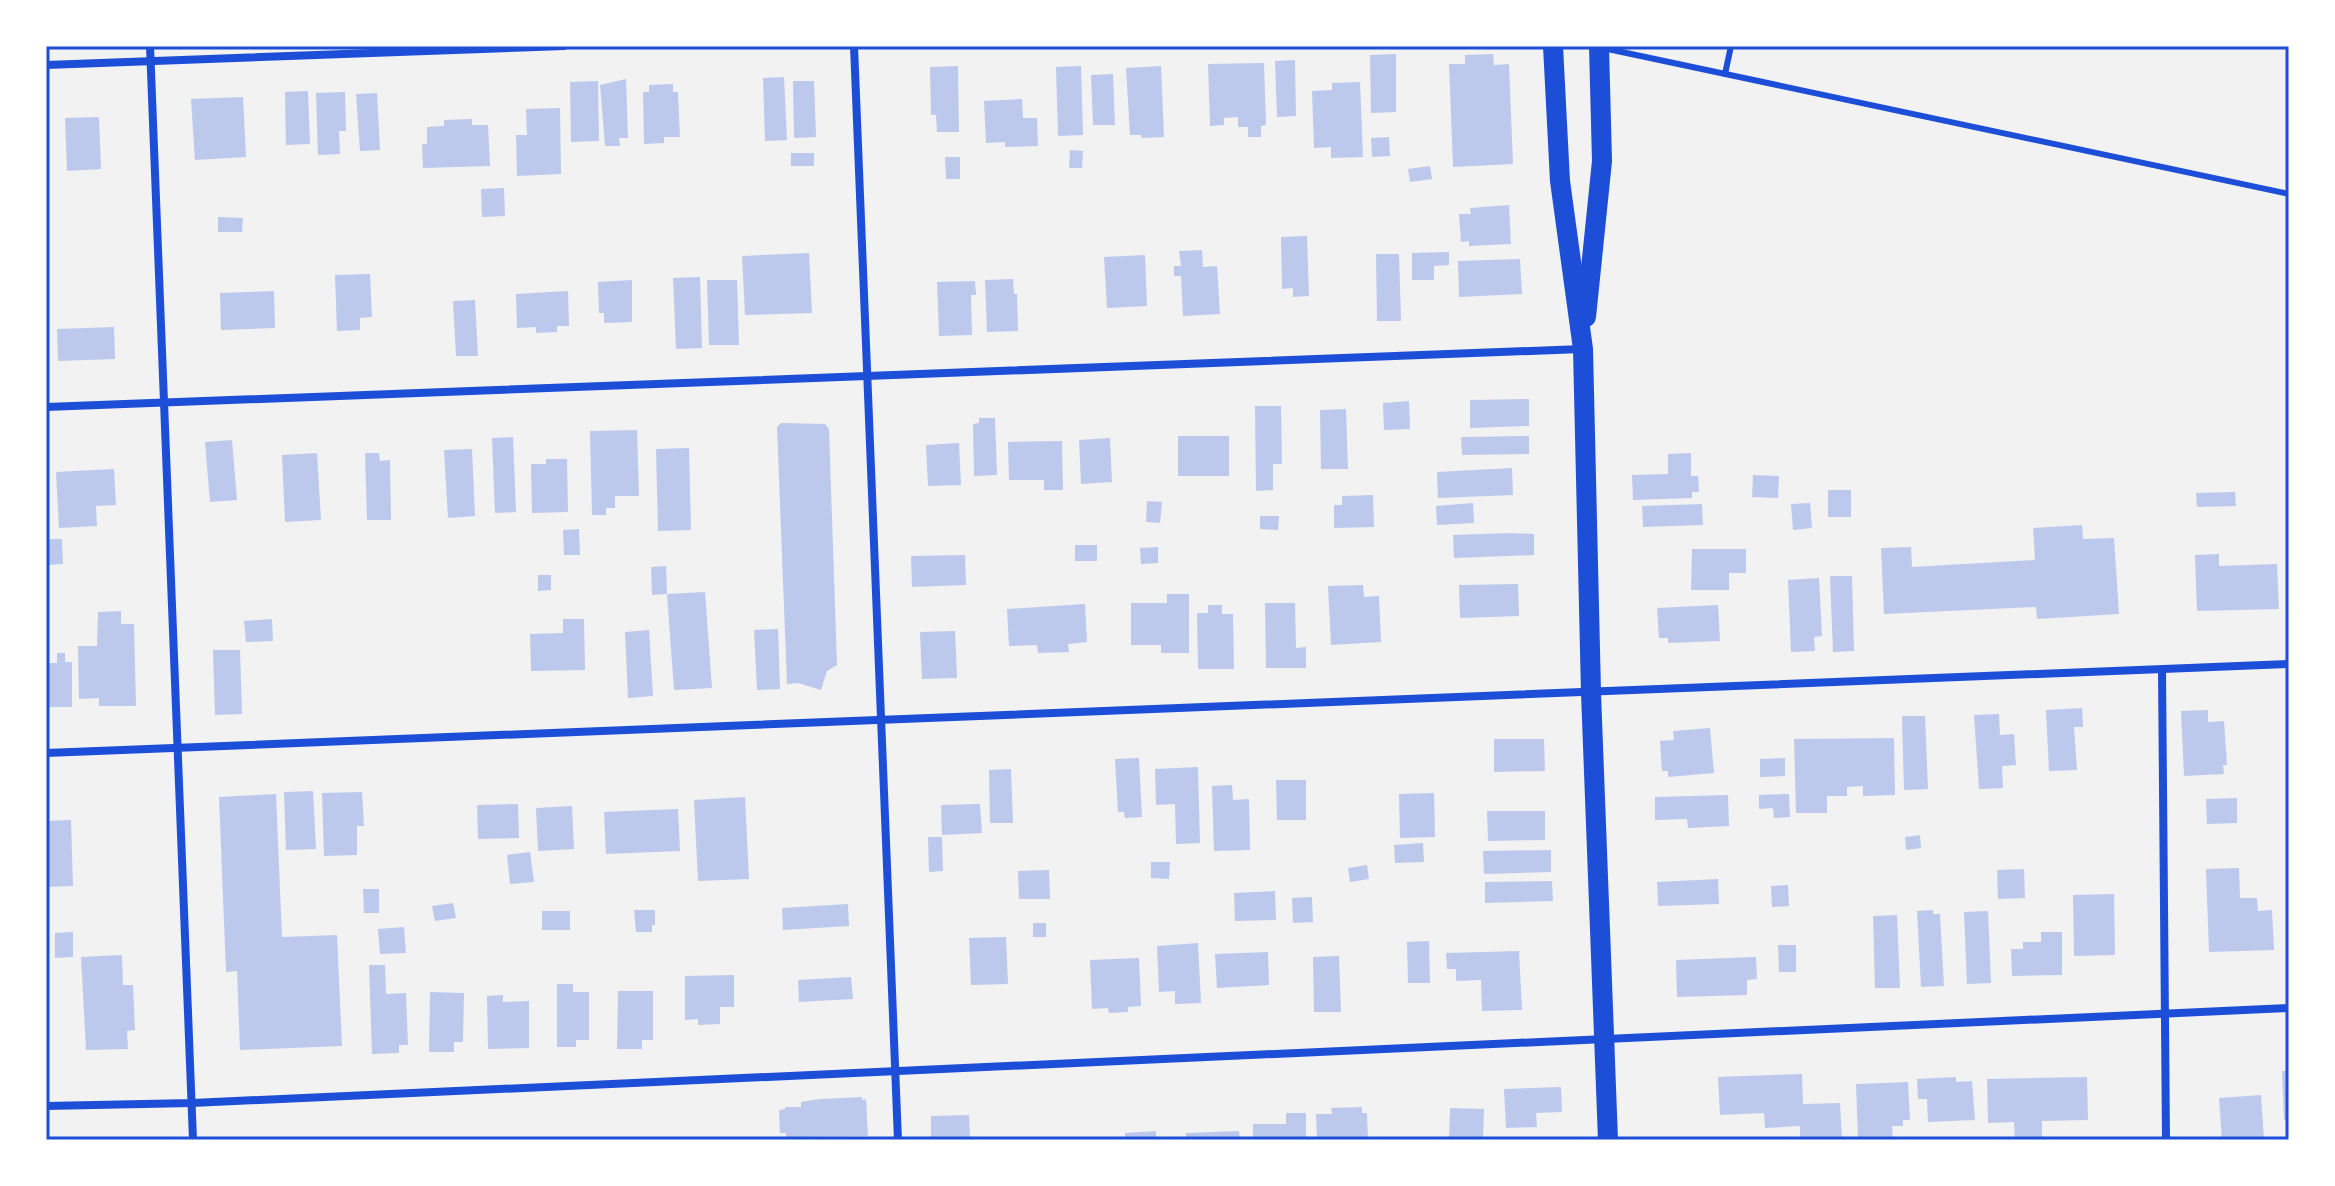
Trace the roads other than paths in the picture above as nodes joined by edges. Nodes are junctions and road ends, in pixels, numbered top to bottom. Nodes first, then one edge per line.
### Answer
1 (150, 46) edge
2 (564, 46) edge
3 (854, 46) edge
4 (1553, 46) edge
5 (1731, 46) edge
6 (1600, 47) edge
7 (151, 61) junction
8 (46, 65) edge
9 (1725, 74) junction
10 (2289, 194) edge
11 (1583, 349) junction
12 (867, 375) junction
13 (164, 402) junction
14 (46, 407) edge
15 (2289, 664) edge
16 (2162, 670) junction
17 (1591, 693) junction
18 (881, 722) junction
19 (178, 749) junction
20 (46, 753) edge
21 (2289, 1008) edge
22 (2165, 1012) junction
23 (1604, 1038) junction
24 (895, 1070) junction
25 (192, 1103) junction
26 (46, 1106) edge
27 (193, 1140) edge
28 (898, 1140) edge
29 (1608, 1140) edge
30 (2166, 1140) edge

1 - 7 street
2 - 7 street
3 - 12 street
4 - 11 main road
5 - 9 lane
6 - 9 lane
6 - 11 main road
7 - 8 street
7 - 13 street
9 - 10 lane
11 - 12 street
11 - 17 main road
12 - 13 street
12 - 18 street
13 - 14 street
13 - 19 street
15 - 16 street
16 - 17 street
16 - 22 street
17 - 18 street
17 - 23 main road
18 - 19 street
18 - 24 street
19 - 20 street
19 - 25 street
21 - 22 street
22 - 23 street
22 - 30 street
23 - 24 street
23 - 29 main road
24 - 25 street
24 - 28 street
25 - 26 street
25 - 27 street

